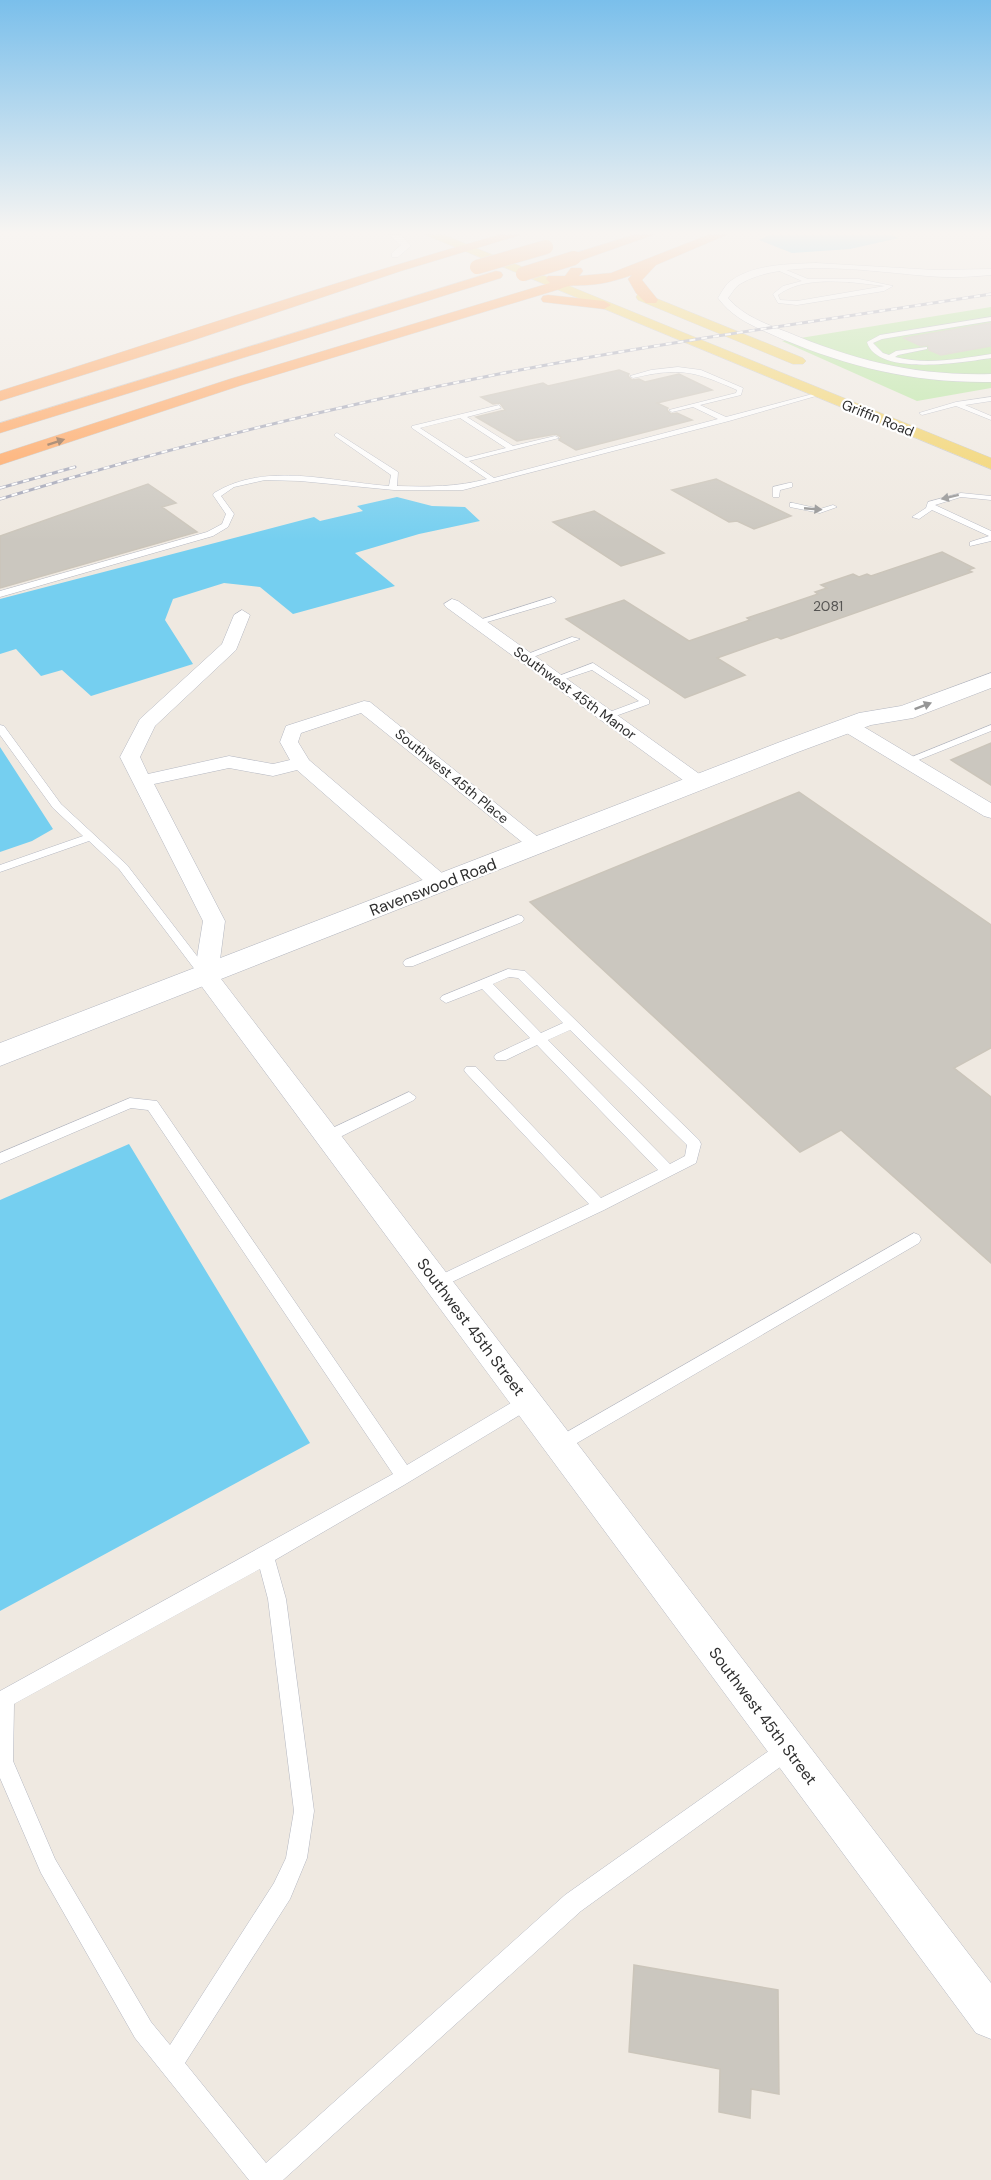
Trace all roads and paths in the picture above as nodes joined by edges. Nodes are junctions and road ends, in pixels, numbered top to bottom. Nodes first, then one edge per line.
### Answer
1 (190, 337) edge
2 (234, 337) edge
3 (274, 337) edge
4 (289, 337) edge
5 (301, 337) edge
6 (383, 337) edge
7 (681, 337) edge
8 (744, 337) edge
9 (787, 337) edge
10 (802, 337) edge
11 (882, 337) edge
12 (927, 337) edge
13 (871, 346) junction
14 (925, 348) dead end
15 (991, 356) edge
16 (891, 357) junction
17 (733, 358) junction
18 (811, 367) dead end
19 (991, 371) edge
20 (633, 376) dead end
21 (991, 378) edge
22 (843, 385) dead end
23 (820, 394) junction
24 (0, 396) edge
25 (991, 399) edge
26 (956, 404) junction
27 (694, 405) junction
28 (902, 405) dead end
29 (0, 406) edge
30 (499, 407) dead end
31 (672, 410) dead end
32 (922, 413) junction
33 (461, 416) junction
34 (0, 417) edge
35 (991, 418) edge
36 (727, 420) junction
37 (0, 428) edge
38 (337, 435) dead end
39 (0, 438) edge
40 (555, 438) dead end
41 (512, 448) junction
42 (0, 460) edge
43 (465, 460) junction
44 (991, 464) edge
45 (493, 480) junction
46 (789, 485) dead end
47 (393, 487) junction
48 (776, 495) dead end
49 (991, 498) edge
50 (793, 505) dead end
51 (930, 506) junction
52 (833, 507) dead end
53 (916, 517) dead end
54 (991, 536) edge
55 (973, 544) dead end
56 (0, 594) edge
57 (552, 600) dead end
58 (452, 604) dead end
59 (242, 615) dead end
60 (477, 622) junction
61 (575, 639) dead end
62 (525, 657) junction
63 (956, 670) dead end
64 (556, 679) junction
65 (991, 680) edge
66 (607, 716) junction
67 (857, 722) junction
68 (0, 728) edge
69 (991, 728) edge
70 (907, 761) junction
71 (301, 763) junction
72 (142, 781) junction
73 (698, 782) junction
74 (991, 812) edge
75 (91, 837) junction
76 (539, 846) junction
77 (0, 869) edge
78 (441, 884) junction
79 (518, 919) dead end
80 (409, 963) dead end
81 (206, 976) junction
82 (484, 983) junction
83 (446, 999) dead end
84 (571, 1024) junction
85 (540, 1039) junction
86 (0, 1055) edge
87 (501, 1057) dead end
88 (471, 1070) dead end
89 (409, 1097) dead end
90 (327, 1137) junction
91 (0, 1159) edge
92 (668, 1172) junction
93 (600, 1206) junction
94 (914, 1239) dead end
95 (438, 1283) junction
96 (527, 1402) junction
97 (559, 1445) junction
98 (404, 1476) junction
99 (265, 1555) junction
100 (788, 1749) junction
101 (991, 2018) edge
102 (171, 2064) junction
103 (266, 2180) edge

1 - 24 highway
2 - 29 highway
3 - 34 highway
4 - 37 highway
5 - 39 highway
42 -> 6 highway
7 - 17 main road, Griffin Road
8 - 18 main road
9 - 21 street
10 - 19 street
11 - 13 lane
12 - 13 lane
13 - 16 lane
14 - 16 lane
15 - 16 lane
17 - 22 main road
17 - 23 main road, Griffin Road
20 - 27 lane
23 - 32 main road, Griffin Road
23 - 36 lane
23 - 44 main road, Griffin Road
25 - 26 lane
26 - 32 lane
26 - 35 lane
27 - 31 lane
27 - 36 lane
28 - 32 main road, Griffin Road
30 - 33 lane
33 - 41 lane
33 - 43 lane
36 - 45 lane
38 - 47 lane
40 - 41 lane
41 - 43 lane
43 - 45 lane
45 - 47 lane
46 - 48 lane
47 - 56 lane
49 -> 51 lane
50 -> 52 lane
51 - 53 lane
51 - 54 lane
54 - 55 lane
57 - 60 lane
58 - 60 street, Southwest 45th Manor
59 - 72 street
60 - 62 street, Southwest 45th Manor
61 - 62 lane
62 - 64 street, Southwest 45th Manor
63 - 67 street, Ravenswood Road
64 - 66 street, Southwest 45th Manor
64 - 66 lane
67 -> 65 street, Ravenswood Road
66 - 73 street, Southwest 45th Manor
67 - 70 street
67 - 73 street, Ravenswood Road
68 - 75 lane
69 - 70 lane
70 - 74 street
71 - 72 street
71 - 76 street, Southwest 45th Place
71 - 78 street
72 - 81 street
73 - 76 street, Ravenswood Road
75 - 77 lane
75 - 81 lane
76 - 78 street, Ravenswood Road
78 - 81 street, Ravenswood Road
79 - 80 lane
81 - 86 street, Ravenswood Road
81 - 90 street, Southwest 45th Street
82 - 83 lane
82 - 84 lane
82 - 85 lane
84 - 85 lane
84 - 92 lane
85 - 87 lane
85 - 92 lane
88 - 93 lane
89 - 90 lane
90 - 95 street, Southwest 45th Street
91 - 98 lane
92 - 93 lane
93 - 95 lane
94 - 97 lane
95 - 96 street, Southwest 45th Street
96 - 97 street, Southwest 45th Street
96 - 98 lane
97 - 100 street, Southwest 45th Street
98 - 99 lane
99 - 102 lane
99 - 102 lane
100 - 101 street, Southwest 45th Street
100 - 103 lane
102 - 103 lane

